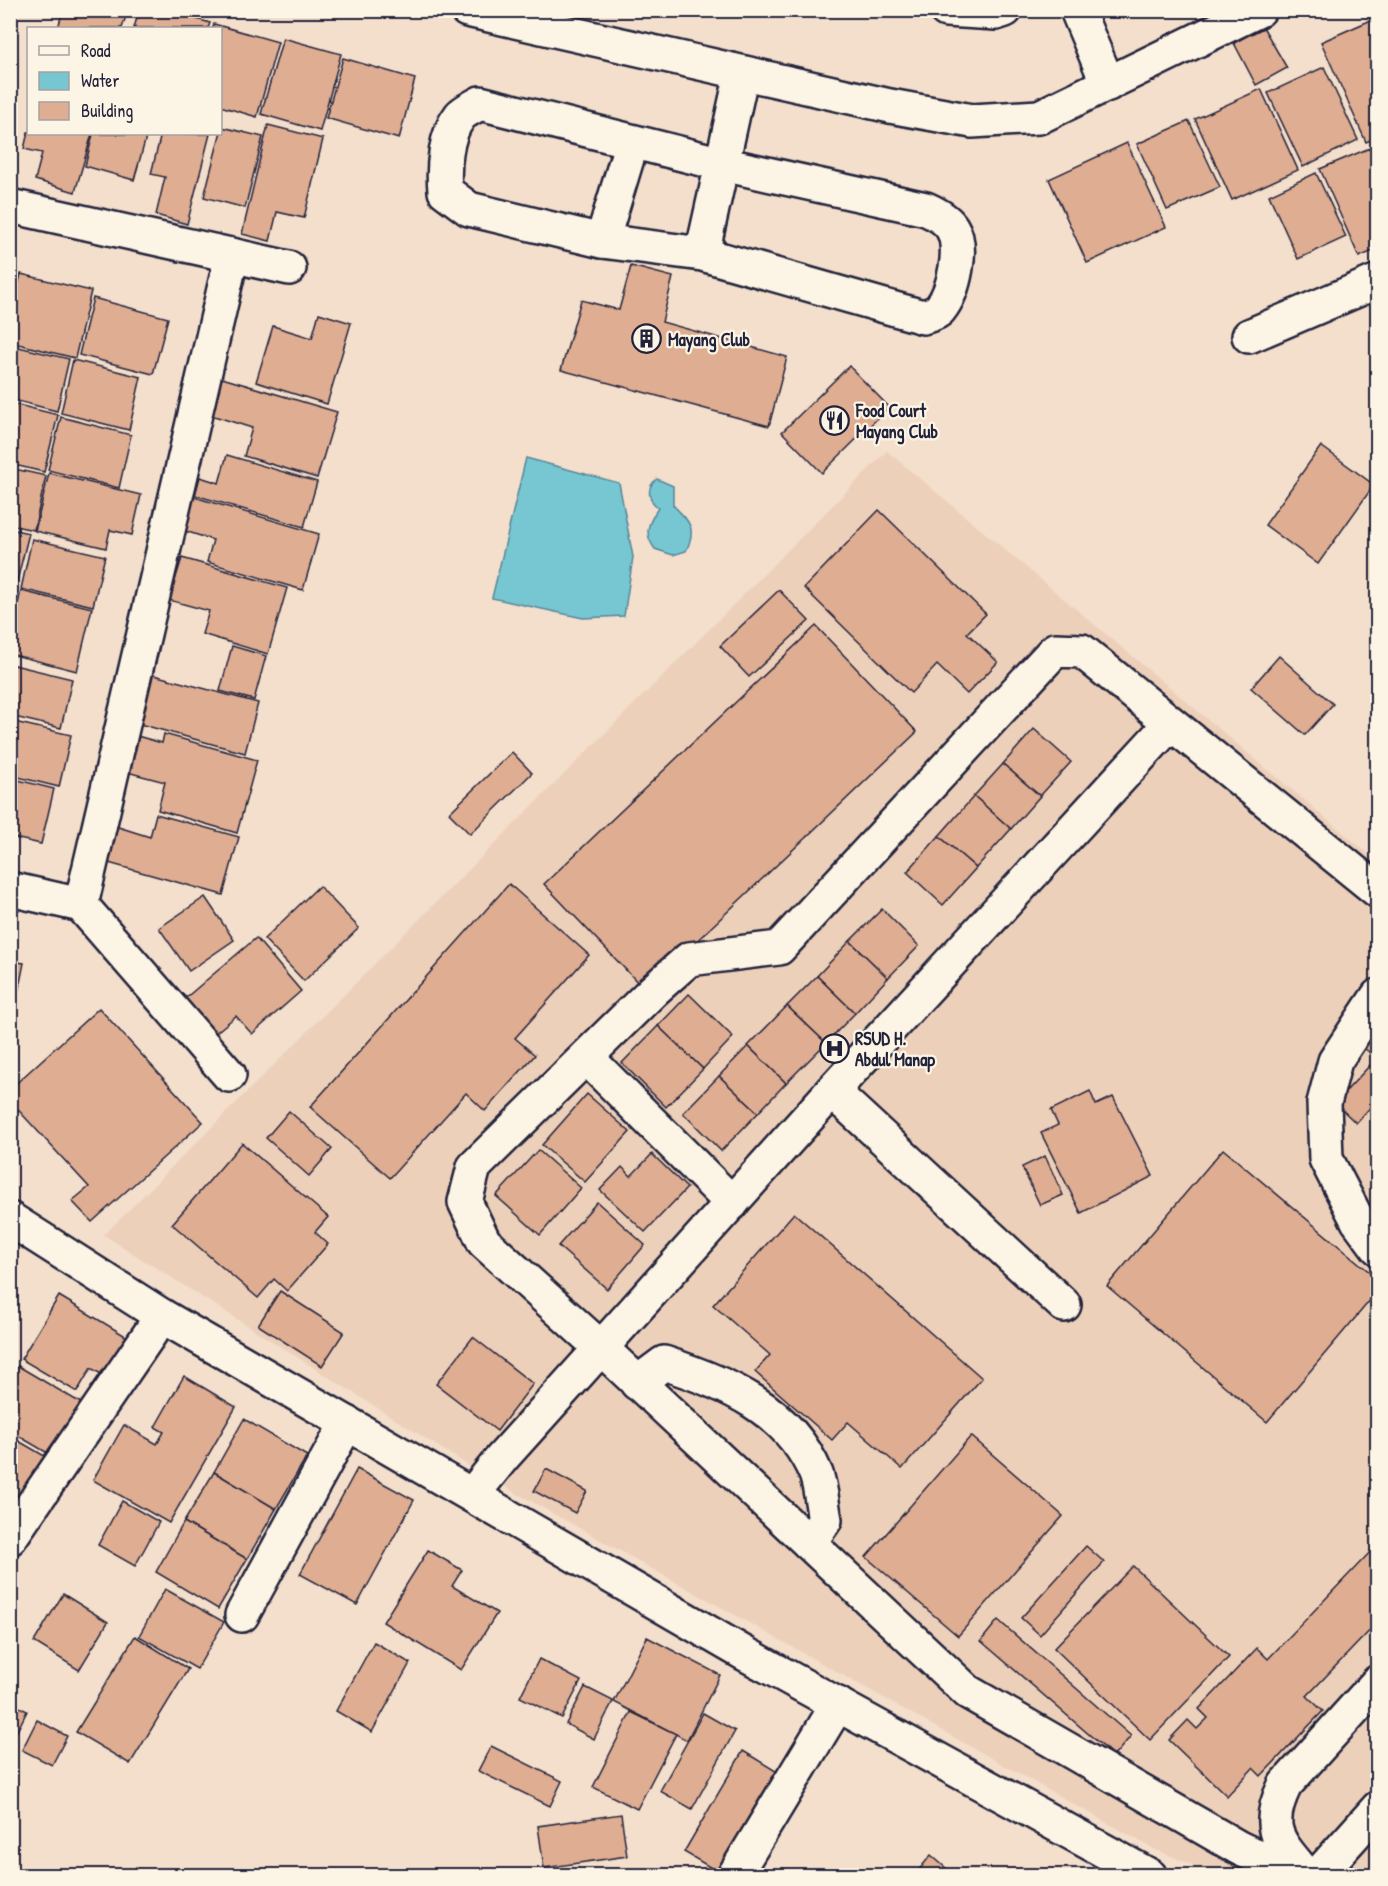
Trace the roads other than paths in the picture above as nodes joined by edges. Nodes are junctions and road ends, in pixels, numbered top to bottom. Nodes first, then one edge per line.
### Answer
1 (468, 10) edge
2 (946, 10) edge
3 (1005, 10) edge
4 (1077, 10) edge
5 (1259, 10) edge
6 (742, 74) junction
7 (1108, 84) junction
8 (632, 142) junction
9 (722, 164) junction
10 (10, 206) edge
11 (602, 241) junction
12 (702, 254) junction
13 (232, 255) junction
14 (290, 268) dead end
15 (1377, 281) edge
16 (1249, 336) dead end
17 (1170, 724) junction
18 (10, 888) edge
19 (1377, 891) edge
20 (81, 905) junction
21 (1377, 996) edge
22 (587, 1059) junction
23 (229, 1075) dead end
24 (832, 1091) junction
25 (732, 1203) junction
26 (10, 1219) edge
27 (1377, 1248) edge
28 (1064, 1305) dead end
29 (162, 1316) junction
30 (601, 1348) junction
31 (637, 1383) junction
32 (347, 1423) junction
33 (472, 1495) junction
34 (10, 1538) edge
35 (809, 1543) junction
36 (242, 1615) dead end
37 (1377, 1682) edge
38 (838, 1704) junction
39 (1377, 1808) edge
40 (734, 1875) edge
41 (1150, 1875) edge
42 (1299, 1875) edge
43 (1307, 1875) edge
44 (1317, 1875) edge

1 - 6 street
2 - 3 street
4 - 7 street
5 - 7 street
6 - 7 street
6 - 9 street
8 - 9 street
8 - 11 street
8 - 11 street
9 - 12 street
9 - 12 street
10 - 13 street
11 - 12 street
13 - 14 street
13 - 20 street
15 - 16 street
17 - 19 street
17 - 22 street
17 - 24 street
18 - 20 street
20 - 23 street
21 - 27 street
22 - 25 street
22 - 30 street
24 - 25 street
24 - 28 street
25 - 30 street
26 - 29 street
29 - 32 street
29 - 34 street
30 - 31 street
30 - 33 street
31 - 35 street
31 - 35 street
32 - 33 street
32 - 36 street
33 - 38 street
35 - 42 street
37 - 43 street
38 - 40 street
38 - 41 street
39 - 44 street

